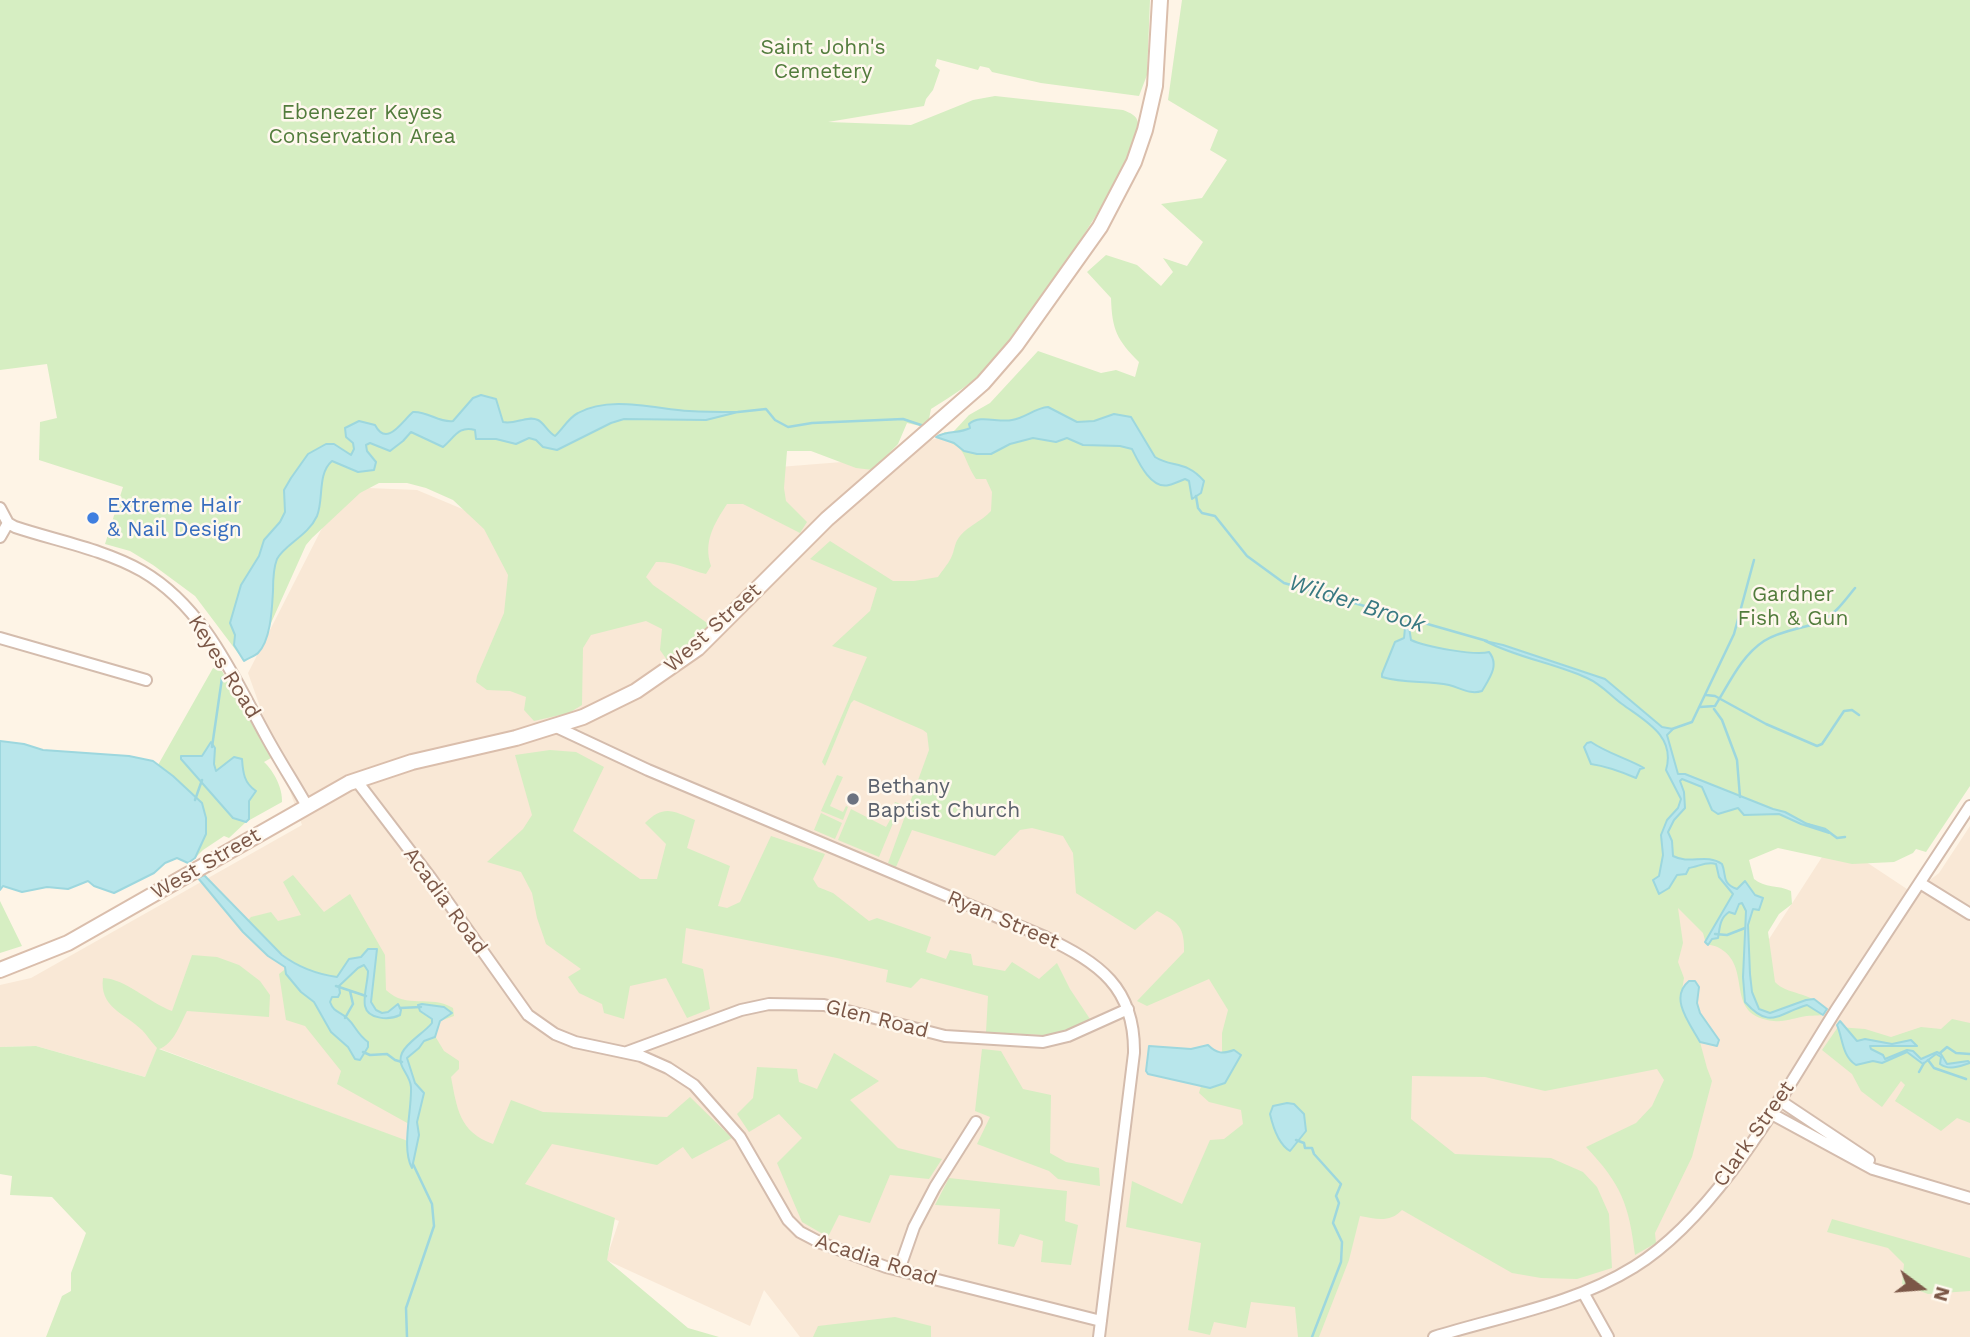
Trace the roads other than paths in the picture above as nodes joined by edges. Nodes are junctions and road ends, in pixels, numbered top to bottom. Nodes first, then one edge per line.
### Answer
1 (1160, 0) edge
2 (0, 508) edge
3 (8, 523) junction
4 (0, 537) edge
5 (0, 638) edge
6 (146, 680) dead end
7 (554, 726) junction
8 (356, 780) junction
9 (307, 806) junction
10 (1970, 806) edge
11 (1920, 883) junction
12 (1970, 914) edge
13 (0, 970) edge
14 (1128, 1009) junction
15 (627, 1052) junction
16 (1779, 1100) junction
17 (1770, 1113) junction
18 (976, 1122) dead end
19 (1900, 1177) junction
20 (1970, 1198) edge
21 (900, 1270) junction
22 (1584, 1294) junction
23 (1101, 1321) junction
24 (1099, 1337) edge
25 (1434, 1337) edge
26 (1608, 1337) edge

1 - 7 main road, West Street
2 - 3 street
3 - 4 street
3 - 9 street, Keyes Road
5 - 6 street
7 - 8 main road, West Street
7 - 14 street, Ryan Street
8 - 9 main road, West Street
8 - 15 street, Acadia Road
9 - 13 main road, West Street
10 - 11 street, Clark Street
11 - 12 street
11 - 16 street, Clark Street
14 - 15 street, Glen Road
14 - 23 street, Ryan Street
15 - 21 street, Acadia Road
16 - 17 street, Clark Street
16 - 19 street
17 - 19 street
17 - 22 street, Clark Street
18 - 21 street
19 - 20 street
21 - 23 street, Acadia Road
22 - 25 street, Clark Street
22 - 26 street
23 - 24 street, Ryan Street

